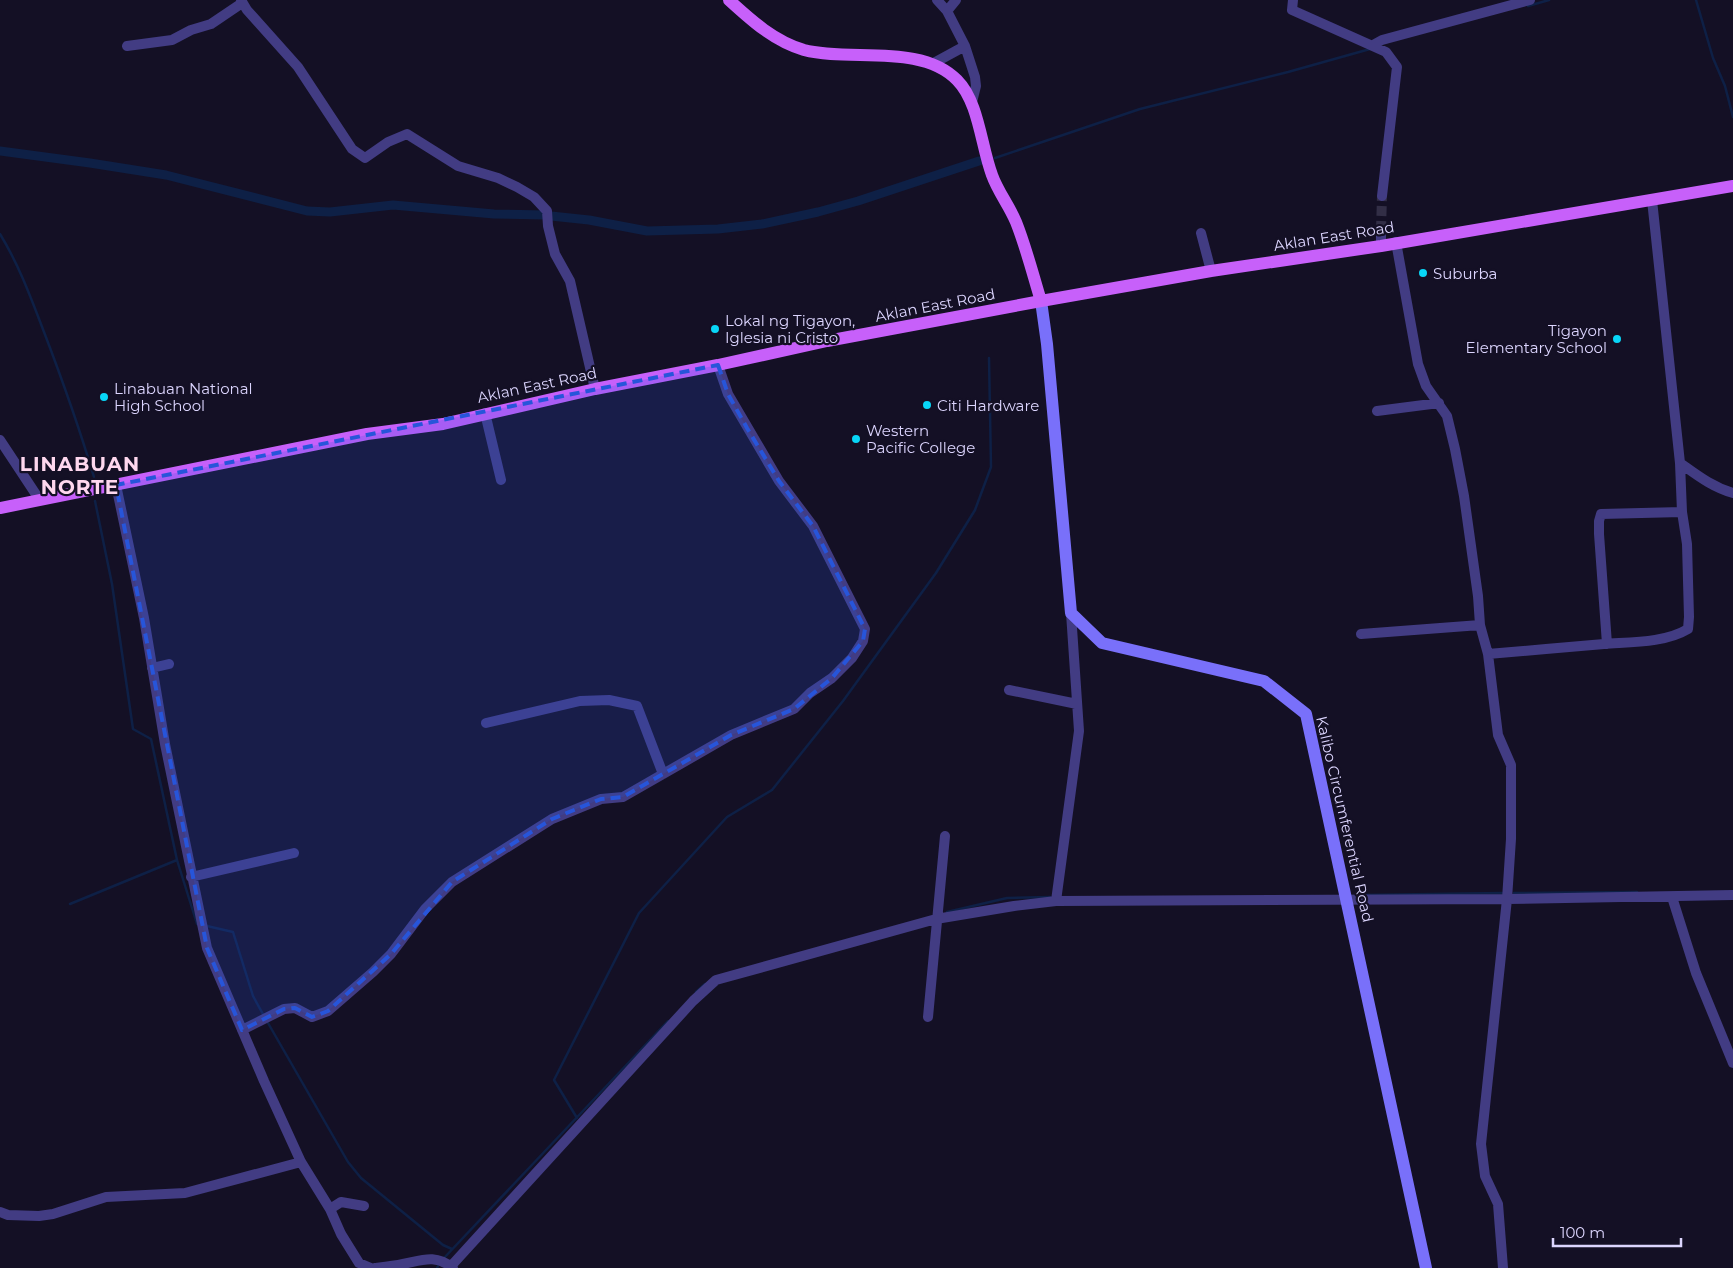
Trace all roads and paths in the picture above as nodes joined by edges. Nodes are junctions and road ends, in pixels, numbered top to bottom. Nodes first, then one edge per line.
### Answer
1 (729, 0) edge
2 (937, 0) edge
3 (956, 0) edge
4 (1293, 0) edge
5 (1530, 0) edge
6 (241, 1) edge
7 (947, 11) junction
8 (1373, 45) junction
9 (127, 46) dead end
10 (965, 46) junction
11 (932, 64) junction
12 (972, 102) junction
13 (1733, 186) edge
14 (1382, 196) tunnel mouth
15 (1652, 200) junction
16 (1381, 231) tunnel mouth
17 (1201, 233) dead end
18 (1396, 242) junction
19 (1381, 246) junction
20 (1210, 271) junction
21 (1041, 301) junction
22 (718, 365) junction
23 (595, 389) junction
24 (1439, 403) junction
25 (1377, 411) dead end
26 (484, 413) junction
27 (0, 440) edge
28 (1680, 462) junction
29 (501, 480) dead end
30 (116, 485) junction
31 (1733, 493) edge
32 (39, 499) junction
33 (0, 508) edge
34 (1682, 512) junction
35 (1071, 613) junction
36 (1480, 626) junction
37 (1361, 634) dead end
38 (1607, 644) junction
39 (1488, 654) junction
40 (169, 664) dead end
41 (152, 668) junction
42 (1009, 690) dead end
43 (1078, 704) junction
44 (486, 723) dead end
45 (663, 774) junction
46 (945, 836) dead end
47 (294, 853) dead end
48 (191, 878) junction
49 (1733, 895) edge
50 (1672, 897) junction
51 (1347, 899) junction
52 (1506, 899) junction
53 (1056, 901) junction
54 (936, 919) junction
55 (928, 1016) dead end
56 (242, 1030) junction
57 (1733, 1063) edge
58 (301, 1162) junction
59 (364, 1206) dead end
60 (330, 1209) junction
61 (0, 1212) edge
62 (355, 1266) edge
63 (452, 1267) edge
64 (371, 1268) edge
65 (375, 1268) edge
66 (1426, 1268) edge
67 (1503, 1268) edge

1 - 11 main road
2 - 7 street
3 - 7 street
4 - 8 street
5 - 8 street
6 - 9 street
6 - 23 street
7 - 10 street
8 - 14 street
10 - 11 street
10 - 12 street
11 - 12 main road
12 - 21 main road
13 - 15 main road, Aklan East Road
15 - 18 main road, Aklan East Road
15 - 28 street
16 - 19 street
17 - 20 street
18 - 19 main road, Aklan East Road
18 - 24 street
19 - 20 main road, Aklan East Road
20 - 21 main road, Aklan East Road
21 - 22 main road, Aklan East Road
21 - 35 main road
22 - 23 main road, Aklan East Road
22 - 45 street
23 - 26 main road, Aklan East Road
24 - 25 street
24 - 36 street
26 - 29 street
26 - 30 main road, Aklan East Road
27 - 32 street
28 - 31 street
28 - 34 street
30 - 32 main road, Aklan East Road
30 - 41 street
32 - 33 main road, Aklan East Road
34 - 38 street
34 - 38 street
35 - 43 street
35 - 51 main road, Kalibo Circumferential Road
36 - 37 street
36 - 39 street
38 - 39 street
39 - 52 street
40 - 41 street
41 - 48 street
42 - 43 street
43 - 53 street
44 - 45 street
45 - 56 street
46 - 54 street
47 - 48 street
48 - 56 street
49 - 50 street
50 - 52 street
50 - 57 street
51 - 52 street
51 - 53 street
51 - 66 main road, Kalibo Circumferential Road
52 - 67 street
53 - 54 street
54 - 55 street
54 - 63 street
56 - 58 street
58 - 60 street
58 - 61 street
59 - 60 street
60 - 62 street
62 - 64 street
63 - 65 street

